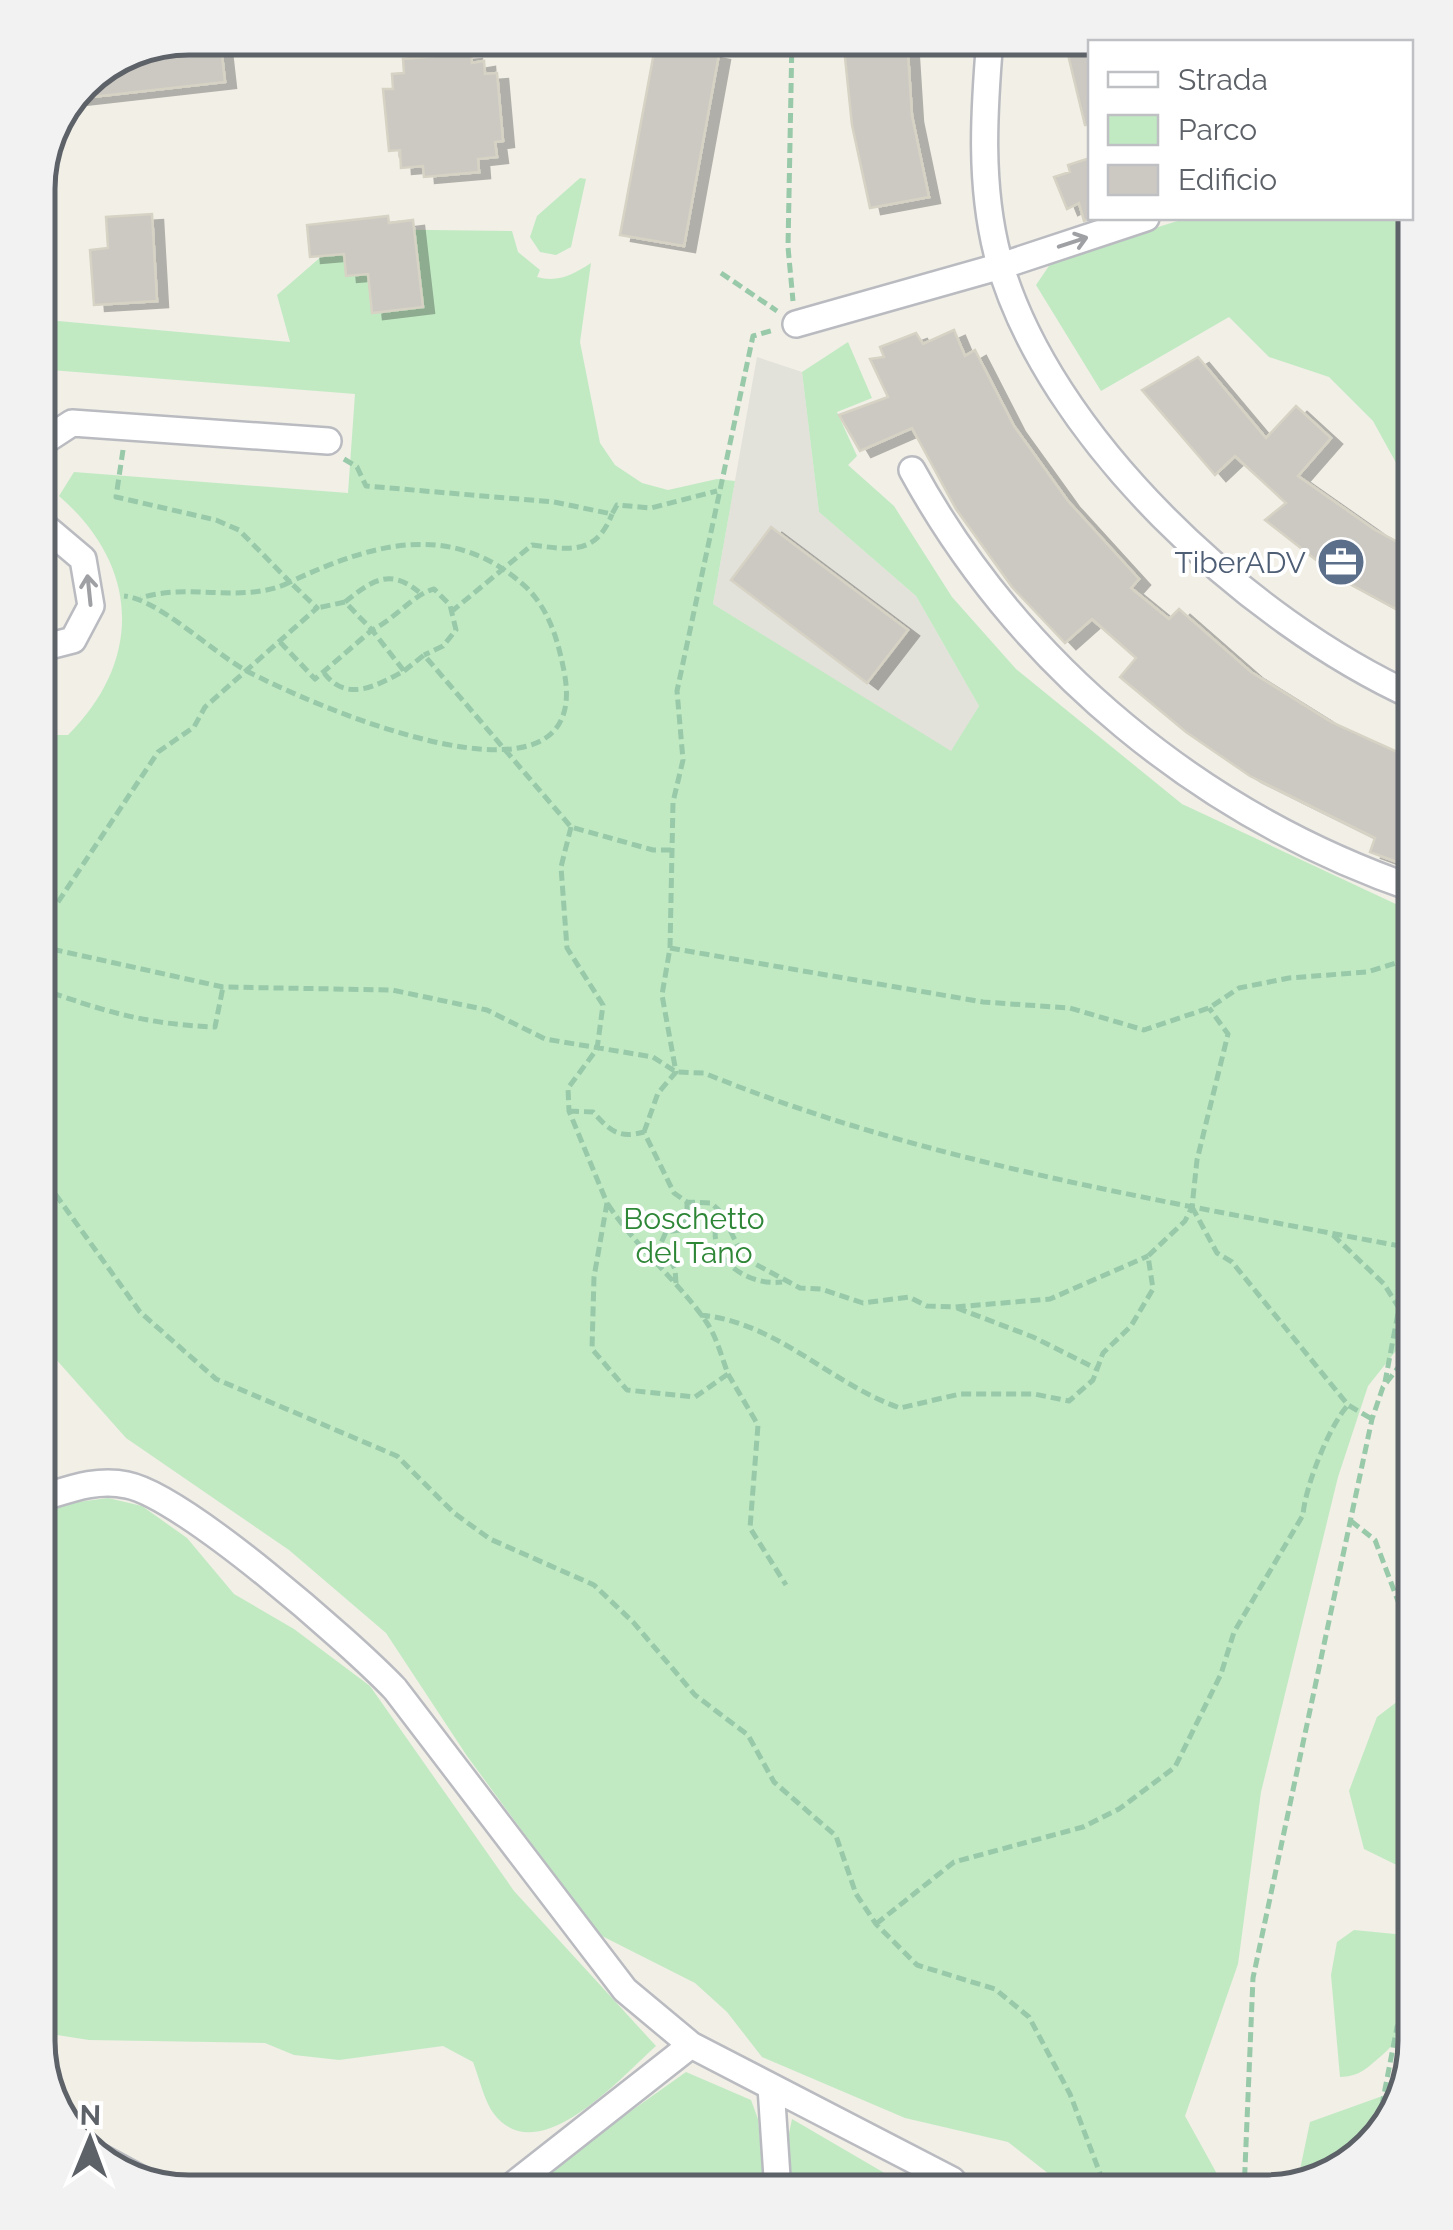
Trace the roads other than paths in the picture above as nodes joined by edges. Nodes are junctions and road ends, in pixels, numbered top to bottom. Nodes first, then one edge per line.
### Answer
1 (989, 55) edge
2 (1140, 220) edge
3 (1001, 266) junction
4 (796, 324) road end
5 (55, 434) edge
6 (328, 441) dead end
7 (912, 470) dead end
8 (55, 534) edge
9 (55, 645) edge
10 (1398, 688) edge
11 (1398, 882) edge
12 (55, 1493) edge
13 (691, 2045) junction
14 (771, 2087) junction
15 (526, 2175) edge
16 (777, 2175) edge
17 (942, 2175) edge

1 - 3 street
3 -> 2 street
3 - 4 street
3 - 10 street
5 - 6 street
7 - 11 street
9 -> 8 street
12 - 13 street
13 - 14 street
13 - 15 street
14 - 16 street
14 - 17 street

